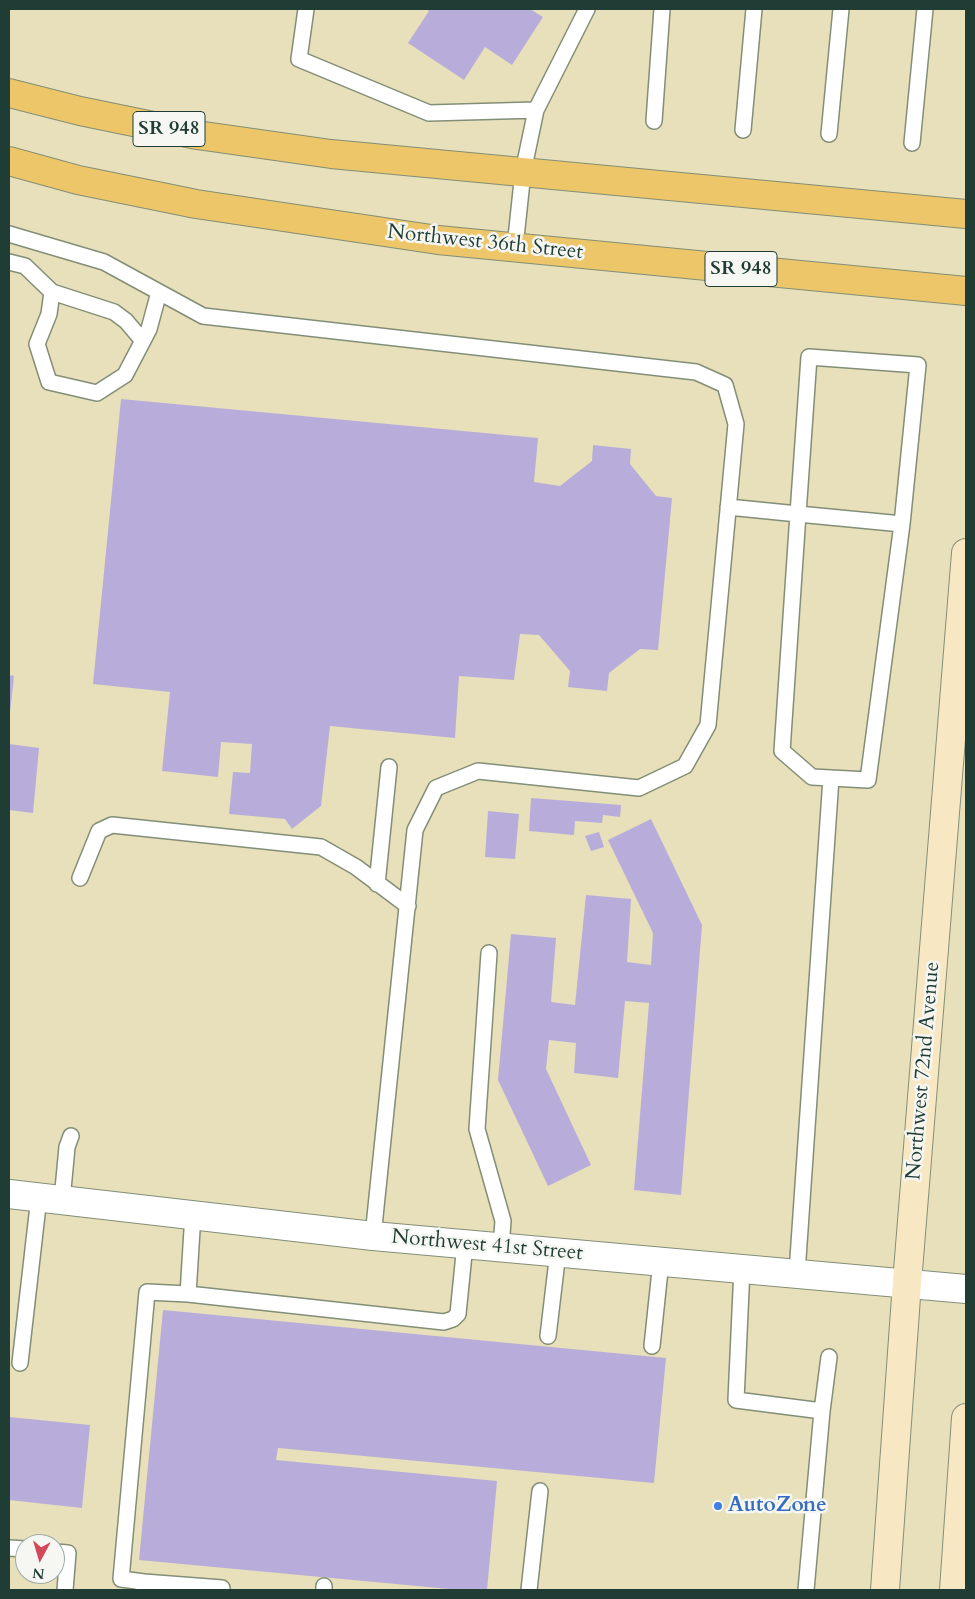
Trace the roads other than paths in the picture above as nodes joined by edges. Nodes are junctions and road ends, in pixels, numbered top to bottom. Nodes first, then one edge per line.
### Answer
1 (306, 9) edge
2 (587, 9) edge
3 (662, 9) edge
4 (754, 9) edge
5 (841, 9) edge
6 (925, 9) edge
7 (9, 93) edge
8 (536, 110) junction
9 (654, 121) dead end
10 (743, 130) dead end
11 (829, 134) dead end
12 (912, 143) dead end
13 (9, 161) edge
14 (523, 172) junction
15 (966, 214) edge
16 (9, 234) edge
17 (515, 247) junction
18 (9, 262) edge
19 (966, 291) edge
20 (52, 292) junction
21 (159, 292) junction
22 (143, 340) junction
23 (728, 507) junction
24 (798, 514) junction
25 (902, 524) junction
26 (966, 553) edge
27 (389, 767) dead end
28 (832, 778) junction
29 (80, 878) dead end
30 (377, 884) junction
31 (408, 906) junction
32 (489, 953) dead end
33 (71, 1136) dead end
34 (9, 1194) edge
35 (51, 1198) junction
36 (194, 1214) junction
37 (374, 1236) junction
38 (464, 1244) junction
39 (500, 1247) junction
40 (558, 1252) junction
41 (661, 1261) junction
42 (742, 1268) junction
43 (797, 1273) junction
44 (907, 1283) junction
45 (966, 1289) edge
46 (188, 1294) junction
47 (548, 1336) dead end
48 (652, 1346) dead end
49 (829, 1357) dead end
50 (20, 1363) dead end
51 (822, 1412) junction
52 (966, 1418) edge
53 (540, 1491) dead end
54 (65, 1553) edge
55 (958, 1583) edge
56 (143, 1586) edge
57 (65, 1590) edge
58 (222, 1590) edge
59 (529, 1590) edge
60 (806, 1590) edge
61 (885, 1590) edge

1 - 8 lane
2 - 8 lane
3 - 9 lane
4 - 10 lane
5 - 11 lane
6 - 12 lane
7 - 14 main road, SR 948
8 - 14 lane
13 - 17 main road, Northwest 36th Street / SR 948
14 - 15 main road, SR 948
14 - 17 lane
16 - 21 lane
17 - 19 main road, Northwest 36th Street / SR 948
18 - 20 lane
20 - 22 lane
20 - 22 lane
21 - 22 lane
21 - 23 lane
23 - 24 lane
23 - 31 lane
24 - 25 lane
24 - 25 lane
24 - 28 lane
25 - 28 lane
26 - 44 main road, Northwest 72nd Avenue
27 - 30 lane
28 - 43 lane
29 - 30 lane
30 - 31 lane
31 - 37 lane
32 - 39 lane
33 - 35 lane
34 - 35 street, Northwest 41st Street
35 - 36 street, Northwest 41st Street
35 - 50 lane
36 - 37 street, Northwest 41st Street
36 - 46 lane
37 - 38 street, Northwest 41st Street
38 - 39 street, Northwest 41st Street
38 - 46 lane
39 - 40 street, Northwest 41st Street
40 - 41 street, Northwest 41st Street
40 - 47 lane
41 - 42 street, Northwest 41st Street
41 - 48 lane
42 - 43 street, Northwest 41st Street
42 - 51 lane
43 - 44 street, Northwest 41st Street
44 - 45 street, Northwest 41st Street
44 - 61 main road, Northwest 72nd Avenue
46 - 56 lane
49 - 51 lane
51 - 60 lane
52 - 55 main road
53 - 59 lane
54 - 57 lane
56 - 58 lane

